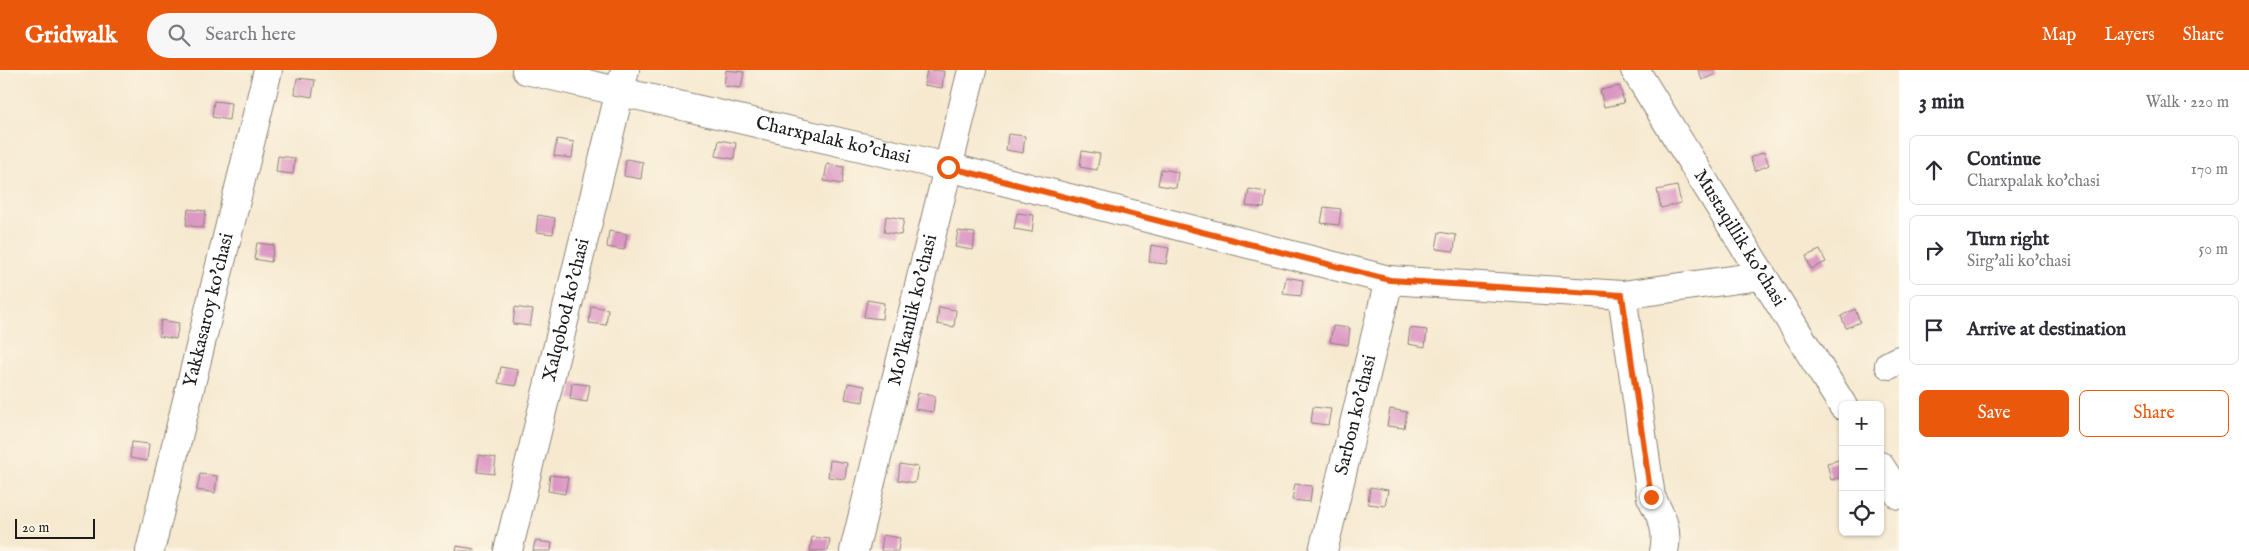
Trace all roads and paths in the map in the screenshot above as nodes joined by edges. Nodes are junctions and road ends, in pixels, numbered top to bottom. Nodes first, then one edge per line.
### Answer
1 (268, 70) edge
2 (526, 70) edge
3 (972, 70) edge
4 (1634, 70) edge
5 (622, 81) edge
6 (948, 167) junction
7 (1760, 276) junction
8 (1390, 280) junction
9 (1622, 295) junction
10 (1840, 401) edge
11 (1884, 472) edge
12 (1899, 495) edge
13 (150, 551) edge
14 (508, 551) edge
15 (854, 551) edge
16 (1323, 551) edge
17 (1664, 551) edge

1 - 13 street, Yakkasaroy ko'chasi
2 - 5 street, Charxpalak ko'chasi
3 - 6 street, Mo'lkanlik ko'chasi
4 - 7 street, Mustaqillik ko'chasi
5 - 6 street, Charxpalak ko'chasi
5 - 14 street, Xalqobod ko'chasi
6 - 8 street, Charxpalak ko'chasi
6 - 15 street, Mo'lkanlik ko'chasi
7 - 9 street, Charxpalak ko'chasi
7 - 10 street, Mustaqillik ko'chasi
8 - 9 street, Charxpalak ko'chasi
8 - 16 street, Sarbon ko'chasi
9 - 17 street
11 - 12 street

